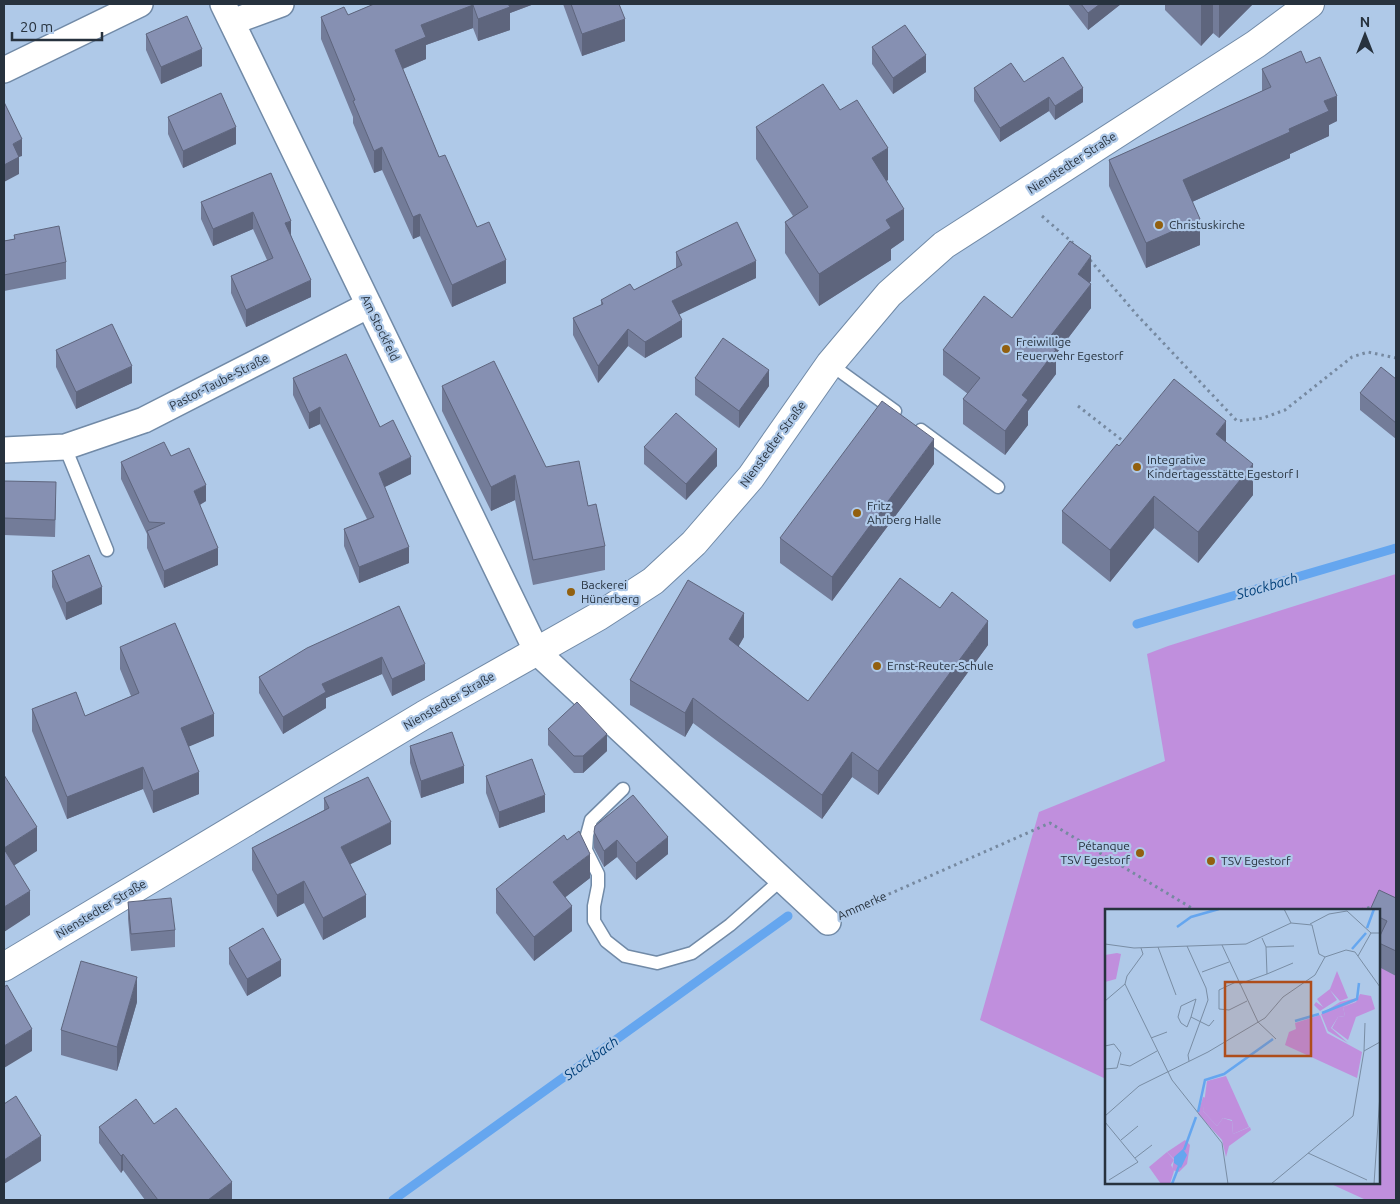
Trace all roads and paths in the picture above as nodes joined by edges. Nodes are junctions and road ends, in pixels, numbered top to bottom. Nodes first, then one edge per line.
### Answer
1 (140, 4) edge
2 (281, 4) edge
3 (1310, 4) edge
4 (228, 13) edge
5 (4, 70) edge
6 (1020, 196) junction
7 (1077, 247) edge
8 (1084, 254) edge
9 (369, 305) junction
10 (1396, 358) edge
11 (830, 364) junction
12 (1078, 406) dead end
13 (65, 447) junction
14 (1132, 448) edge
15 (4, 450) edge
16 (998, 486) dead end
17 (107, 550) dead end
18 (537, 652) junction
19 (623, 789) dead end
20 (782, 879) junction
21 (1378, 904) edge
22 (1193, 909) edge
23 (1364, 909) edge
24 (828, 922) joint
25 (4, 967) edge

1 - 5 street
2 - 4 street
3 - 6 main road, Nienstedter Straße
4 - 9 street, Am Stockfeld
6 - 7 path
6 - 11 main road, Nienstedter Straße
8 - 10 path
9 - 13 street, Pastor-Taube-Straße
9 - 18 street, Am Stockfeld
11 - 16 lane
11 - 18 main road, Nienstedter Straße
12 - 14 path
13 - 15 street, Pastor-Taube-Straße
13 - 17 lane
18 - 20 street, Ammerke
18 - 25 main road, Nienstedter Straße
19 - 20 lane
20 - 24 street, Ammerke
21 - 23 path
22 - 24 path, Ammerke

